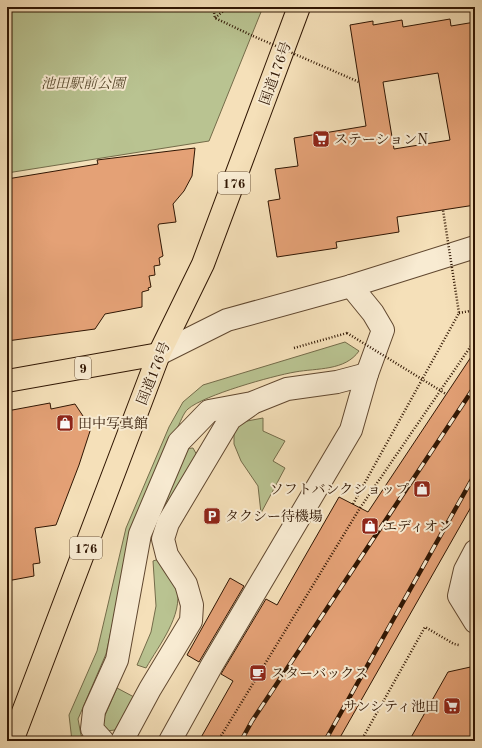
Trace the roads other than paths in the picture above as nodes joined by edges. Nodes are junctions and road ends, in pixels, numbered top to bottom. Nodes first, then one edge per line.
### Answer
1 (300, 7) edge
2 (475, 247) edge
3 (351, 286) junction
4 (160, 354) junction
5 (367, 374) junction
6 (7, 381) edge
7 (252, 403) junction
8 (475, 551) edge
9 (475, 622) edge
10 (12, 741) edge
11 (103, 741) edge
12 (122, 741) edge
13 (170, 741) edge

1 - 4 main road, 国道176号 / 176
2 - 3 street
3 - 4 street
3 - 5 street
4 - 6 main road, 9
4 - 10 main road, 国道176号 / 176
5 - 7 street
5 - 13 street
7 - 11 street
7 - 12 street
8 - 9 street

